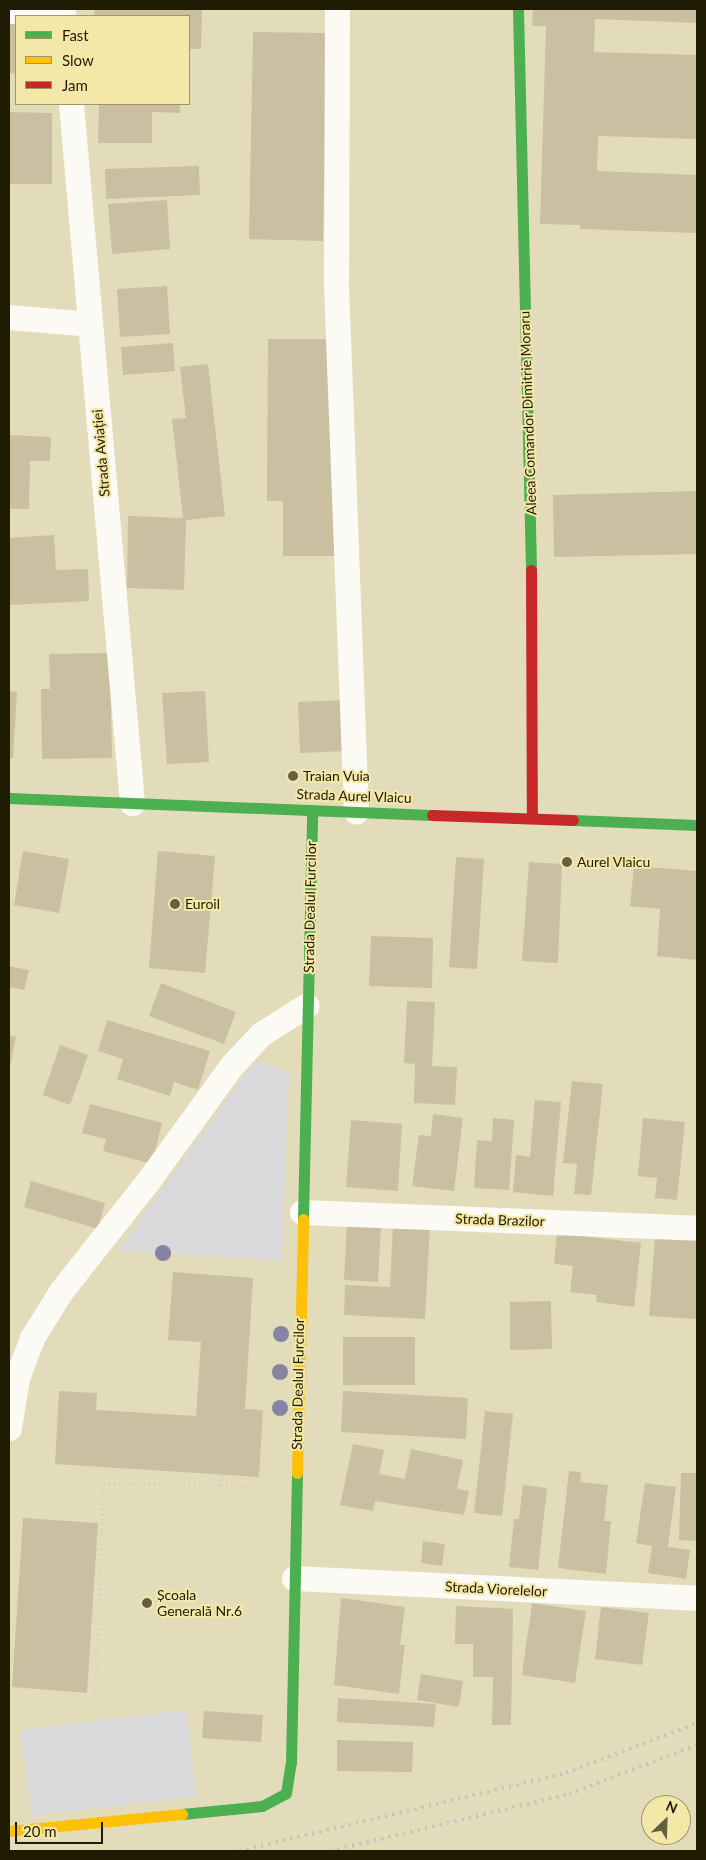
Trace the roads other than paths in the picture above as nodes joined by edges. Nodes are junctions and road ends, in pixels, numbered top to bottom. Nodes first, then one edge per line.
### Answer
1 (337, 9) edge
2 (518, 9) edge
3 (9, 11) edge
4 (63, 12) edge
5 (71, 105) edge
6 (9, 317) edge
7 (90, 324) junction
8 (9, 798) edge
9 (132, 802) junction
10 (312, 810) junction
11 (356, 812) junction
12 (532, 817) junction
13 (697, 825) edge
14 (307, 1005) junction
15 (302, 1212) junction
16 (697, 1228) edge
17 (9, 1428) edge
18 (294, 1578) junction
19 (697, 1598) edge
20 (9, 1831) edge

1 - 11 street
2 - 12 street, Aleea Comandor Dimitrie Moraru
3 - 4 street
5 - 7 street, Strada Aviației
6 - 7 street
7 - 9 street, Strada Aviației
8 - 9 street, Strada Aurel Vlaicu
9 - 10 street, Strada Aurel Vlaicu
10 - 11 street, Strada Aurel Vlaicu
10 - 14 street, Strada Dealul Furcilor
11 - 12 street, Strada Aurel Vlaicu
12 - 13 street, Strada Aurel Vlaicu
14 - 15 street, Strada Dealul Furcilor
14 - 17 street
15 - 16 street, Strada Brazilor
15 - 18 street, Strada Dealul Furcilor
18 - 19 street, Strada Viorelelor
18 - 20 street, Strada Dealul Furcilor

